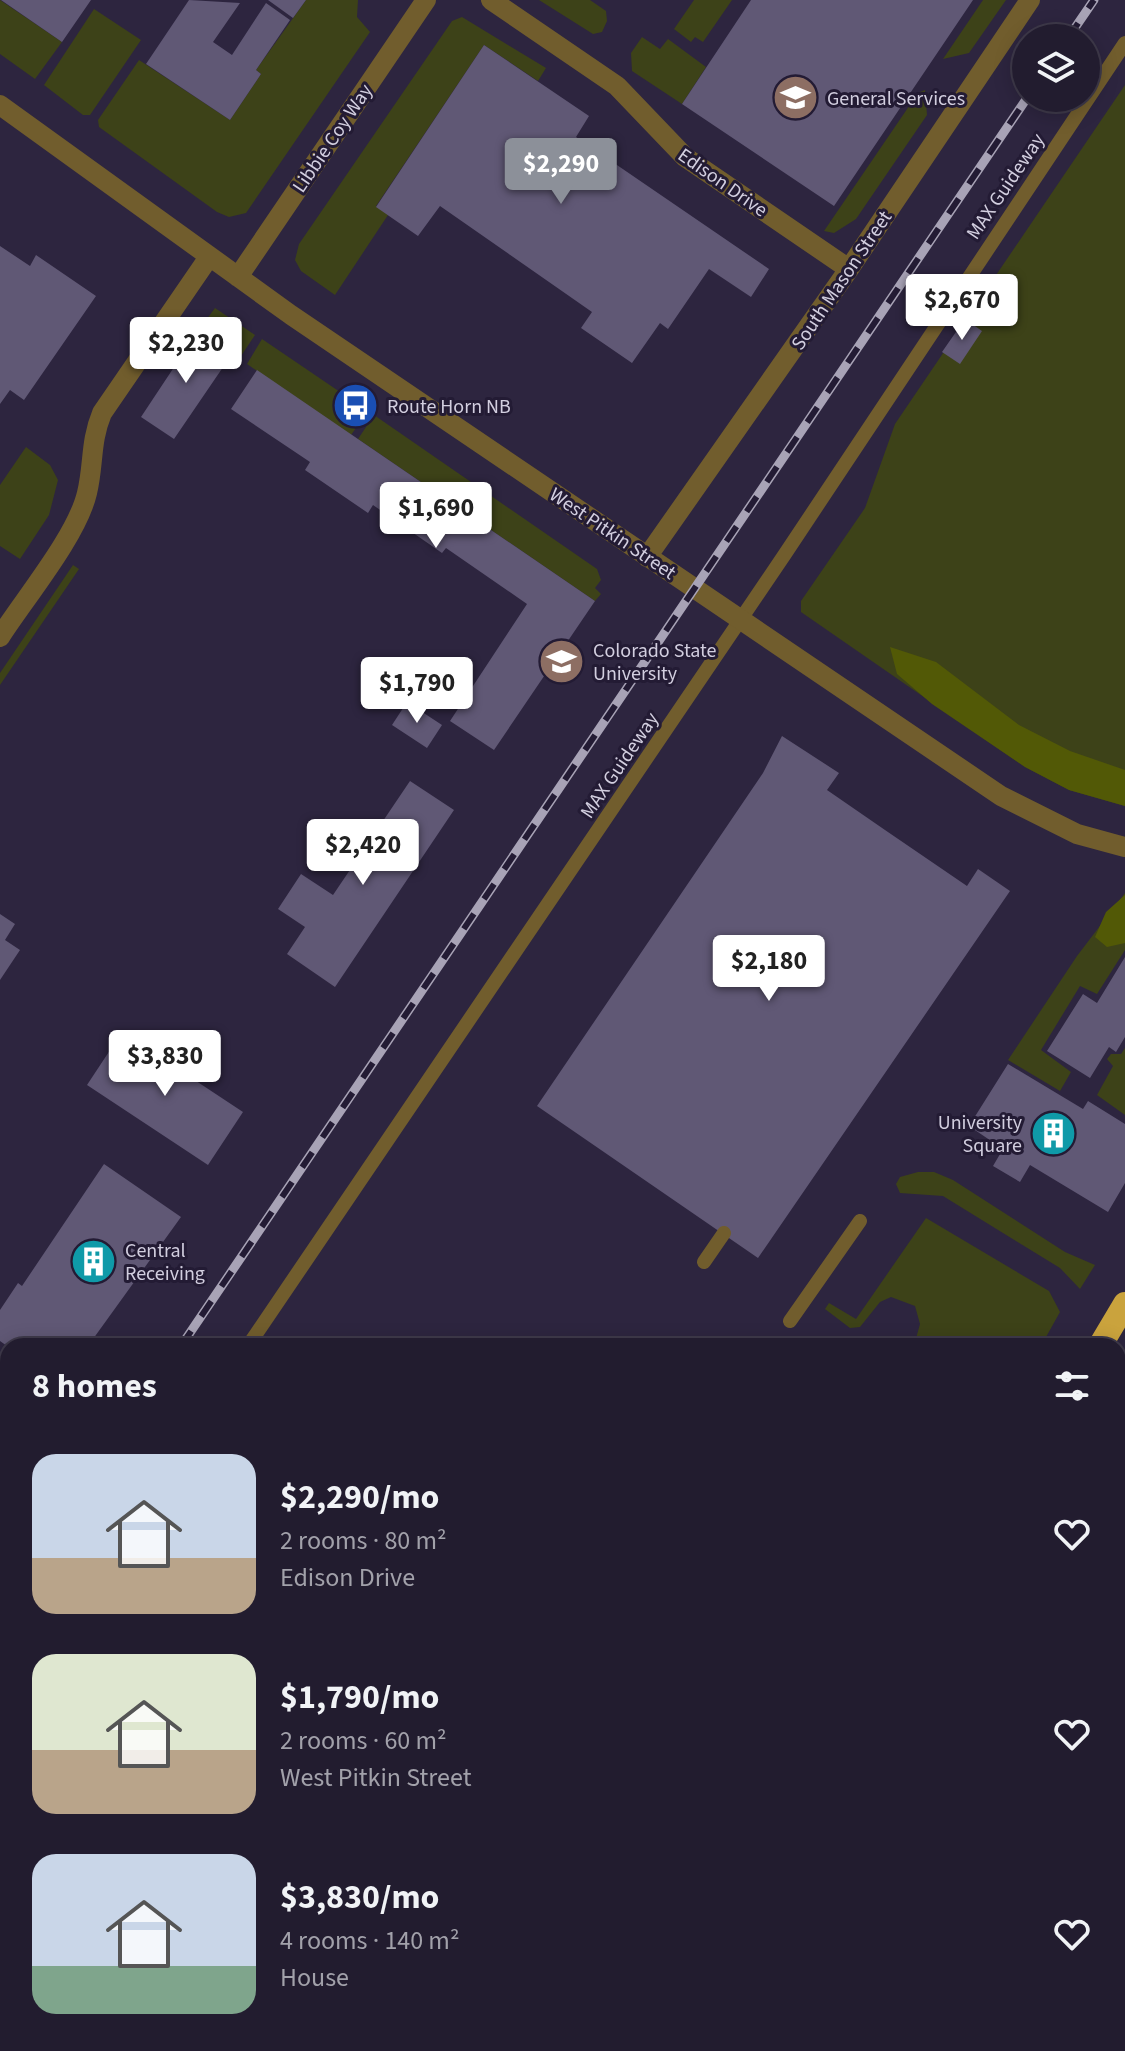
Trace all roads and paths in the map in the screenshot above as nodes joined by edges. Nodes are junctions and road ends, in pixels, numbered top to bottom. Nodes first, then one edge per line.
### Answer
1 (426, 0) edge
2 (491, 0) edge
3 (1030, 0) edge
4 (1125, 43) edge
5 (0, 105) edge
6 (209, 257) junction
7 (849, 269) junction
8 (238, 277) junction
9 (647, 557) junction
10 (741, 620) junction
11 (0, 637) edge
12 (1125, 847) edge
13 (860, 1221) dead end
14 (724, 1233) dead end
15 (704, 1262) dead end
16 (1125, 1304) edge
17 (790, 1321) dead end
18 (253, 1338) edge
19 (1105, 1338) edge

1 - 8 street, Libbie Coy Way
2 - 7 street, Edison Drive
3 - 7 street, South Mason Street
4 - 10 lane, MAX Guideway
5 - 6 street, West Pitkin Street
6 - 8 street, West Pitkin Street
6 - 11 street
7 - 9 street, South Mason Street
8 - 9 street, West Pitkin Street
9 - 10 street, West Pitkin Street
10 - 12 street, West Pitkin Street
10 - 18 lane, MAX Guideway
13 - 17 lane
14 - 15 lane
16 - 19 highway

